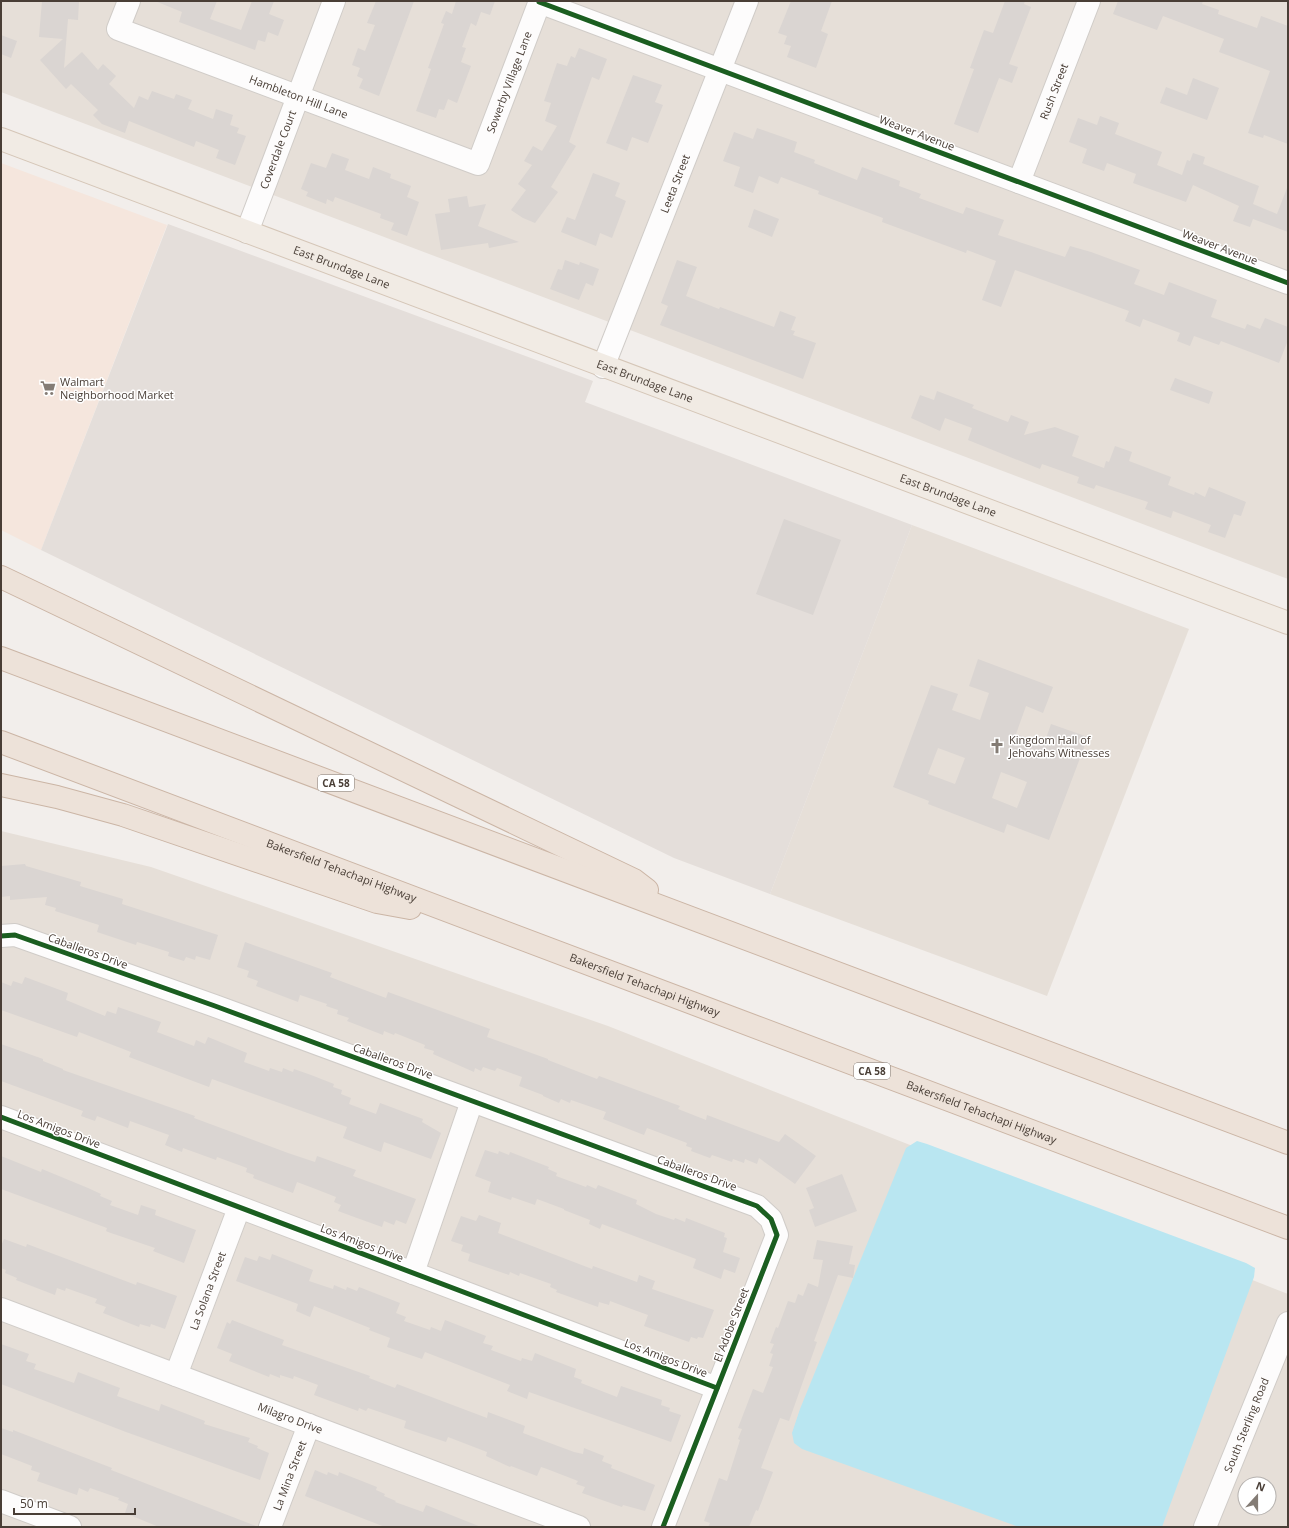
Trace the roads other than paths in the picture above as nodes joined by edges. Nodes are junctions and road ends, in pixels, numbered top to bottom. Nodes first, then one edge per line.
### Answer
1 (129, 1) edge
2 (334, 1) edge
3 (747, 1) edge
4 (1089, 1) edge
5 (539, 2) edge
6 (720, 71) junction
7 (298, 97) junction
8 (1, 139) edge
9 (478, 164) joint
10 (1019, 182) junction
11 (248, 232) junction
12 (1288, 283) edge
13 (603, 367) junction
14 (1, 577) edge
15 (1288, 623) edge
16 (1, 658) edge
17 (1, 742) edge
18 (1, 785) edge
19 (671, 909) junction
20 (455, 915) junction
21 (1, 936) edge
22 (472, 1101) junction
23 (1, 1117) edge
24 (1288, 1143) edge
25 (239, 1208) junction
26 (771, 1219) joint
27 (1288, 1228) edge
28 (413, 1273) junction
29 (1, 1309) edge
30 (1288, 1322) edge
31 (176, 1375) junction
32 (717, 1388) junction
33 (309, 1425) junction
34 (1, 1501) edge
35 (70, 1527) edge
36 (270, 1527) edge
37 (579, 1527) edge
38 (663, 1527) edge
39 (1205, 1527) edge

1 - 7 street, Hambleton Hill Lane
2 - 7 street, Coverdale Court
3 - 6 street, Leeta Street
4 - 10 street, Rush Street
5 - 6 street, Weaver Avenue
5 - 9 street, Sowerby Village Lane
6 - 10 street, Weaver Avenue
6 - 13 street, Leeta Street
7 - 9 street, Hambleton Hill Lane
7 - 11 street, Coverdale Court
8 - 11 main road, East Brundage Lane
10 - 12 street, Weaver Avenue
11 - 13 main road, East Brundage Lane
13 - 15 main road, East Brundage Lane
14 - 19 highway
16 - 19 highway, CA 58
17 - 20 highway, Bakersfield Tehachapi Highway / CA 58
18 - 20 highway
19 - 24 highway, CA 58
20 - 27 highway, Bakersfield Tehachapi Highway / CA 58
21 - 22 street, Caballeros Drive
22 - 26 street, Caballeros Drive
22 - 28 street
23 - 25 street, Los Amigos Drive
25 - 28 street, Los Amigos Drive
25 - 31 street, La Solana Street
26 - 32 street, El Adobe Street
28 - 32 street, Los Amigos Drive
29 - 31 street, Milagro Drive
30 - 39 street, South Sterling Road
31 - 33 street, Milagro Drive
32 - 38 street, El Adobe Street
33 - 36 street, La Mina Street
33 - 37 street, Milagro Drive
34 - 35 street

